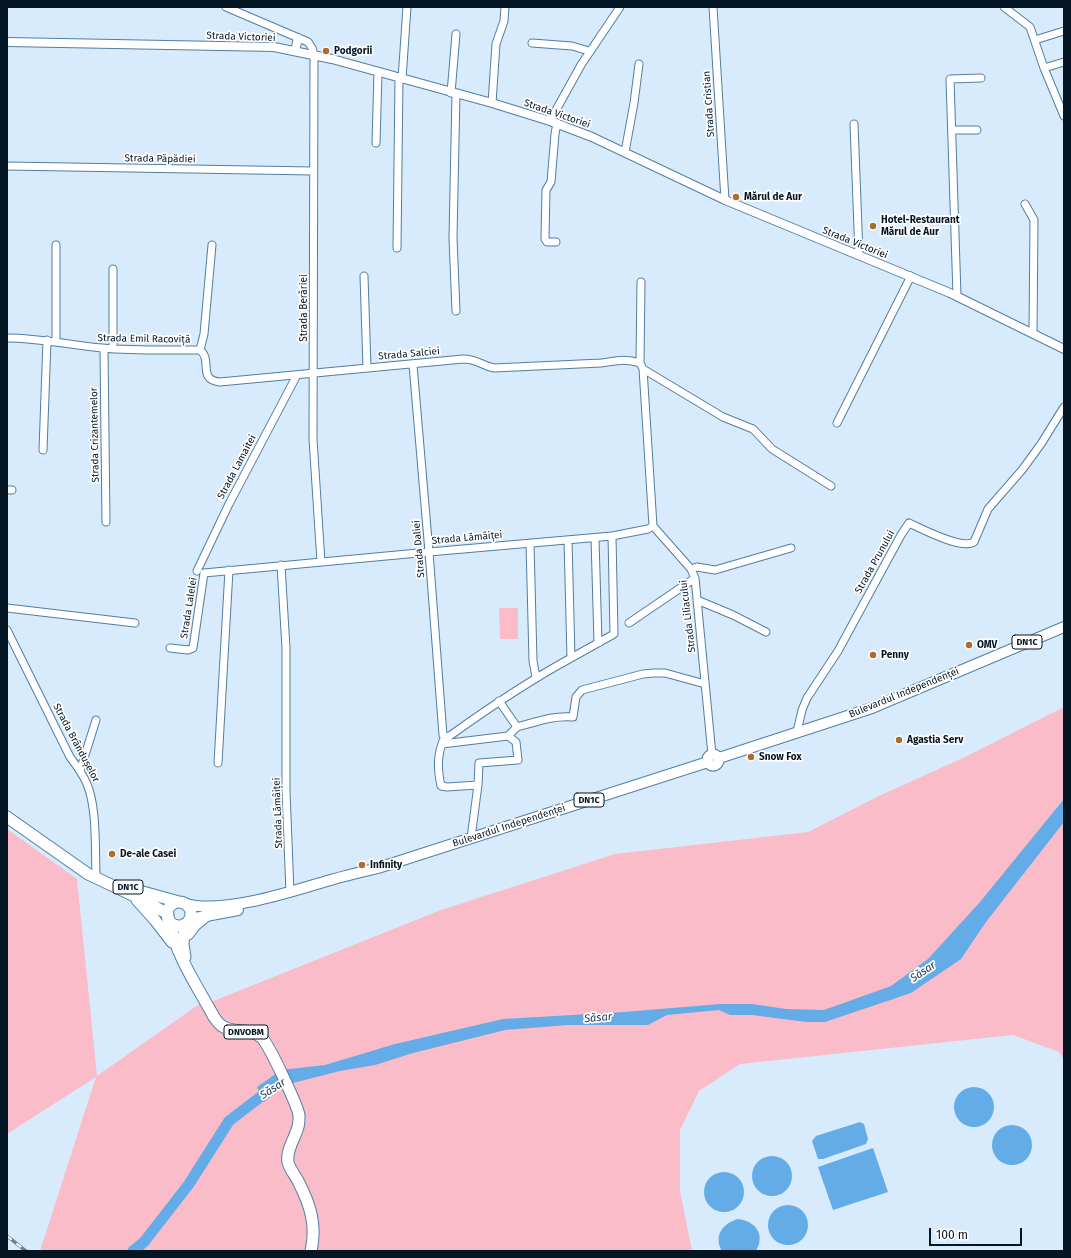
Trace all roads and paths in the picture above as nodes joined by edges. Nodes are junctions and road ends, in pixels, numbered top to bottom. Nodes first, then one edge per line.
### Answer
1 (226, 7) edge
2 (407, 7) edge
3 (505, 7) edge
4 (620, 7) edge
5 (713, 7) edge
6 (1004, 7) edge
7 (1064, 31) edge
8 (456, 34) dead end
9 (298, 38) junction
10 (1035, 40) junction
11 (7, 42) edge
12 (532, 43) dead end
13 (295, 51) junction
14 (589, 51) junction
15 (314, 55) junction
16 (1064, 62) edge
17 (639, 64) dead end
18 (1044, 68) junction
19 (378, 72) junction
20 (400, 78) junction
21 (981, 78) dead end
22 (454, 93) junction
23 (492, 103) junction
24 (1064, 116) edge
25 (554, 122) junction
26 (854, 124) dead end
27 (952, 130) junction
28 (977, 130) dead end
29 (376, 143) dead end
30 (625, 152) junction
31 (7, 166) edge
32 (313, 171) junction
33 (725, 200) junction
34 (1025, 204) dead end
35 (556, 242) dead end
36 (56, 245) dead end
37 (212, 245) dead end
38 (397, 248) dead end
39 (859, 255) junction
40 (113, 269) dead end
41 (364, 276) dead end
42 (911, 276) junction
43 (641, 282) dead end
44 (957, 296) junction
45 (456, 311) dead end
46 (1033, 333) junction
47 (7, 338) edge
48 (47, 340) junction
49 (56, 342) junction
50 (104, 349) junction
51 (113, 349) junction
52 (1064, 349) edge
53 (200, 350) junction
54 (413, 365) junction
55 (642, 366) junction
56 (367, 368) junction
57 (314, 373) junction
58 (297, 375) junction
59 (1064, 407) edge
60 (837, 423) dead end
61 (43, 450) dead end
62 (831, 486) dead end
63 (106, 522) dead end
64 (653, 526) junction
65 (612, 536) junction
66 (595, 538) junction
67 (568, 540) junction
68 (530, 543) junction
69 (791, 548) dead end
70 (429, 552) junction
71 (321, 562) junction
72 (281, 565) junction
73 (691, 569) junction
74 (229, 570) junction
75 (201, 572) junction
76 (695, 578) junction
77 (697, 600) junction
78 (7, 608) edge
79 (135, 623) dead end
80 (629, 623) dead end
81 (1064, 626) edge
82 (7, 630) edge
83 (766, 632) dead end
84 (598, 643) junction
85 (170, 648) dead end
86 (571, 658) junction
87 (536, 677) junction
88 (705, 684) junction
89 (499, 701) junction
90 (96, 720) dead end
91 (517, 727) junction
92 (797, 732) junction
93 (444, 734) junction
94 (508, 736) junction
95 (442, 744) junction
96 (713, 758) junction
97 (218, 763) dead end
98 (80, 770) junction
99 (478, 785) junction
100 (7, 817) edge
101 (471, 838) junction
102 (78, 867) junction
103 (378, 868) junction
104 (96, 874) junction
105 (290, 893) junction
106 (134, 896) junction
107 (182, 903) junction
108 (208, 915) junction
109 (168, 917) junction
110 (188, 922) junction
111 (180, 947) junction
112 (311, 1251) edge

1 - 9 street
2 - 20 street
3 - 23 street
4 - 14 street
5 - 33 street, Strada Cristian
6 - 10 street
7 - 10 street
8 - 22 street
9 - 13 street
9 - 15 street
10 - 18 street
11 - 13 street, Strada Victoriei
12 - 14 street
13 - 15 street, Strada Victoriei
14 - 25 street
15 - 19 street, Strada Victoriei
15 - 32 street, Strada Berăriei
16 - 18 street
17 - 30 street
18 - 24 street
19 - 20 street, Strada Victoriei
19 - 29 street
20 - 22 street, Strada Victoriei
20 - 38 street
21 - 27 street
22 - 23 street, Strada Victoriei
22 - 45 street
23 - 25 street, Strada Victoriei
25 - 30 street, Strada Victoriei
25 - 35 street
26 - 39 street
27 - 28 street
27 - 44 street
30 - 33 street, Strada Victoriei
31 - 32 street, Strada Păpădiei
32 - 57 street, Strada Berăriei
33 - 39 street, Strada Victoriei
34 - 46 street
36 - 49 street
37 - 53 street, Strada Emil Racoviță
39 - 42 street, Strada Victoriei
40 - 51 street
41 - 56 street
42 - 44 street, Strada Victoriei
42 - 60 street
43 - 55 street
44 - 46 street, Strada Victoriei
46 - 52 street, Strada Victoriei
47 - 48 street, Strada Emil Racoviță
48 - 49 street, Strada Emil Racoviță
48 - 61 street
49 - 50 street, Strada Emil Racoviță
50 - 51 street, Strada Emil Racoviță
50 - 63 street, Strada Crizantemelor
51 - 53 street, Strada Emil Racoviță
53 - 58 street, Strada Salciei
54 - 55 street, Strada Salciei
54 - 56 street, Strada Salciei
54 - 70 street, Strada Daliei
55 - 62 street
55 - 64 street
56 - 57 street, Strada Salciei
57 - 58 street, Strada Salciei
57 - 71 street, Strada Berăriei
58 - 75 street, Strada Lamaitei
59 - 92 street, Strada Prunului
64 - 65 street, Strada Lămâiței
64 - 73 street, Strada Liliacului
65 - 66 street, Strada Lămâiței
65 - 84 street
66 - 67 street, Strada Lămâiței
66 - 84 street
67 - 68 street, Strada Lămâiței
67 - 86 street
68 - 70 street, Strada Lămâiței
68 - 87 street
69 - 73 street
70 - 71 street, Strada Lămâiței
70 - 93 street, Strada Daliei
71 - 72 street, Strada Lămâiței
72 - 74 street, Strada Lămâiței
72 - 105 street, Strada Lămâiței
73 - 76 street, Strada Liliacului
74 - 75 street, Strada Lămâiței
74 - 97 street
75 - 85 street, Strada Lalelei
76 - 77 street, Strada Liliacului
76 - 80 street
77 - 83 street
77 - 88 street, Strada Liliacului
78 - 79 street
81 - 92 main road, Bulevardul Independenței / DN1C
82 - 98 street, Strada Brândușelor
84 - 86 street
86 - 87 street
87 - 89 street
88 - 91 street
88 - 96 street, Strada Liliacului
89 - 91 street
89 - 93 street
90 - 98 street
91 - 94 street
92 - 96 main road, Bulevardul Independenței / DN1C
93 - 95 street
94 - 95 street
94 - 99 street
95 - 99 street
96 - 101 main road, Bulevardul Independenței / DN1C
98 - 104 street, Strada Brândușelor
99 - 101 street
100 - 102 highway, Bulevardul Independenței / DN1C
101 - 103 main road, Bulevardul Independenței / DN1C
102 - 104 highway, Bulevardul Independenței / DN1C
102 - 106 highway, Bulevardul Independenței / DN1C
103 - 105 main road, Bulevardul Independenței / DN1C
103 - 108 main road, Bulevardul Independenței / DN1C
104 - 107 highway, Bulevardul Independenței / DN1C
105 - 107 main road, Bulevardul Independenței / DN1C
106 - 109 highway, Bulevardul Independenței / DN1C
106 - 111 highway, DNVOBM
107 - 109 highway
107 - 110 highway
108 - 110 main road, Bulevardul Independenței / DN1C
108 - 111 highway
109 - 110 highway, DN1C
109 - 111 highway, DNVOBM
110 - 111 highway
111 - 112 highway, DNVOBM

